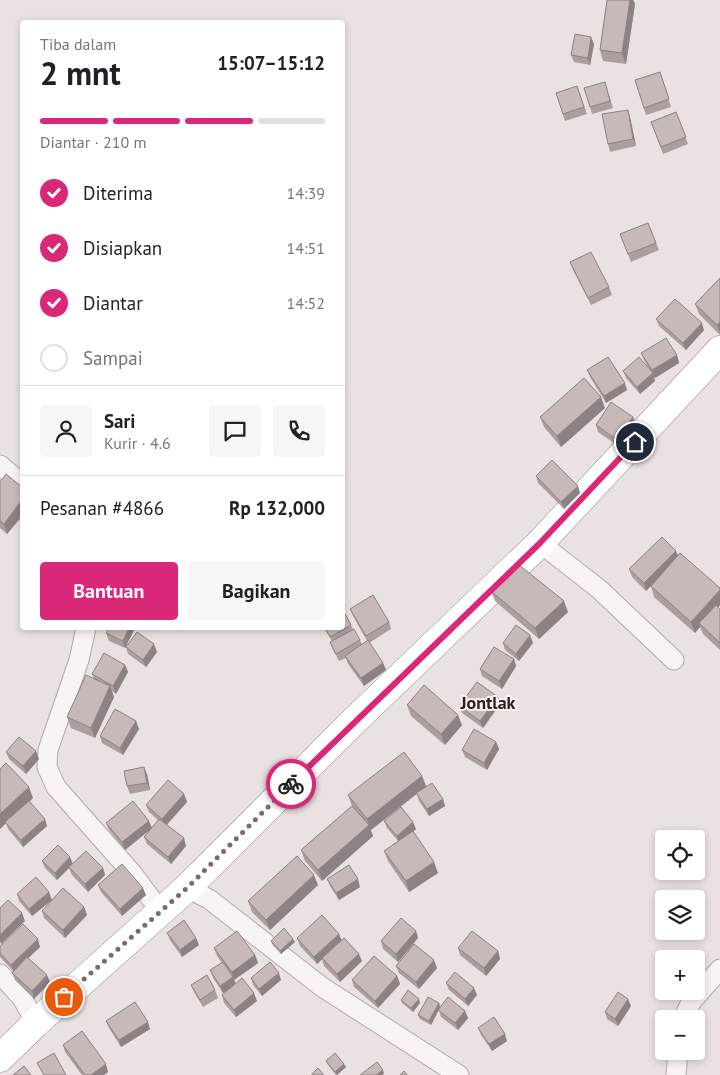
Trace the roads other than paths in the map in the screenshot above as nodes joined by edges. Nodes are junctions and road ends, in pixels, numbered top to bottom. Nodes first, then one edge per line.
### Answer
1 (720, 350) edge
2 (0, 465) edge
3 (20, 482) edge
4 (540, 543) junction
5 (86, 630) edge
6 (674, 660) dead end
7 (187, 888) junction
8 (161, 912) junction
9 (720, 969) edge
10 (0, 974) edge
11 (687, 1010) edge
12 (36, 1023) junction
13 (0, 1058) edge
14 (677, 1060) edge
15 (459, 1075) edge
16 (676, 1075) edge

1 - 4 highway
2 - 3 street
4 - 6 street
4 - 7 highway
5 - 8 street
7 - 8 highway
7 - 15 street
8 - 12 highway
9 - 11 street
10 - 12 street
12 - 13 highway
14 - 16 street

